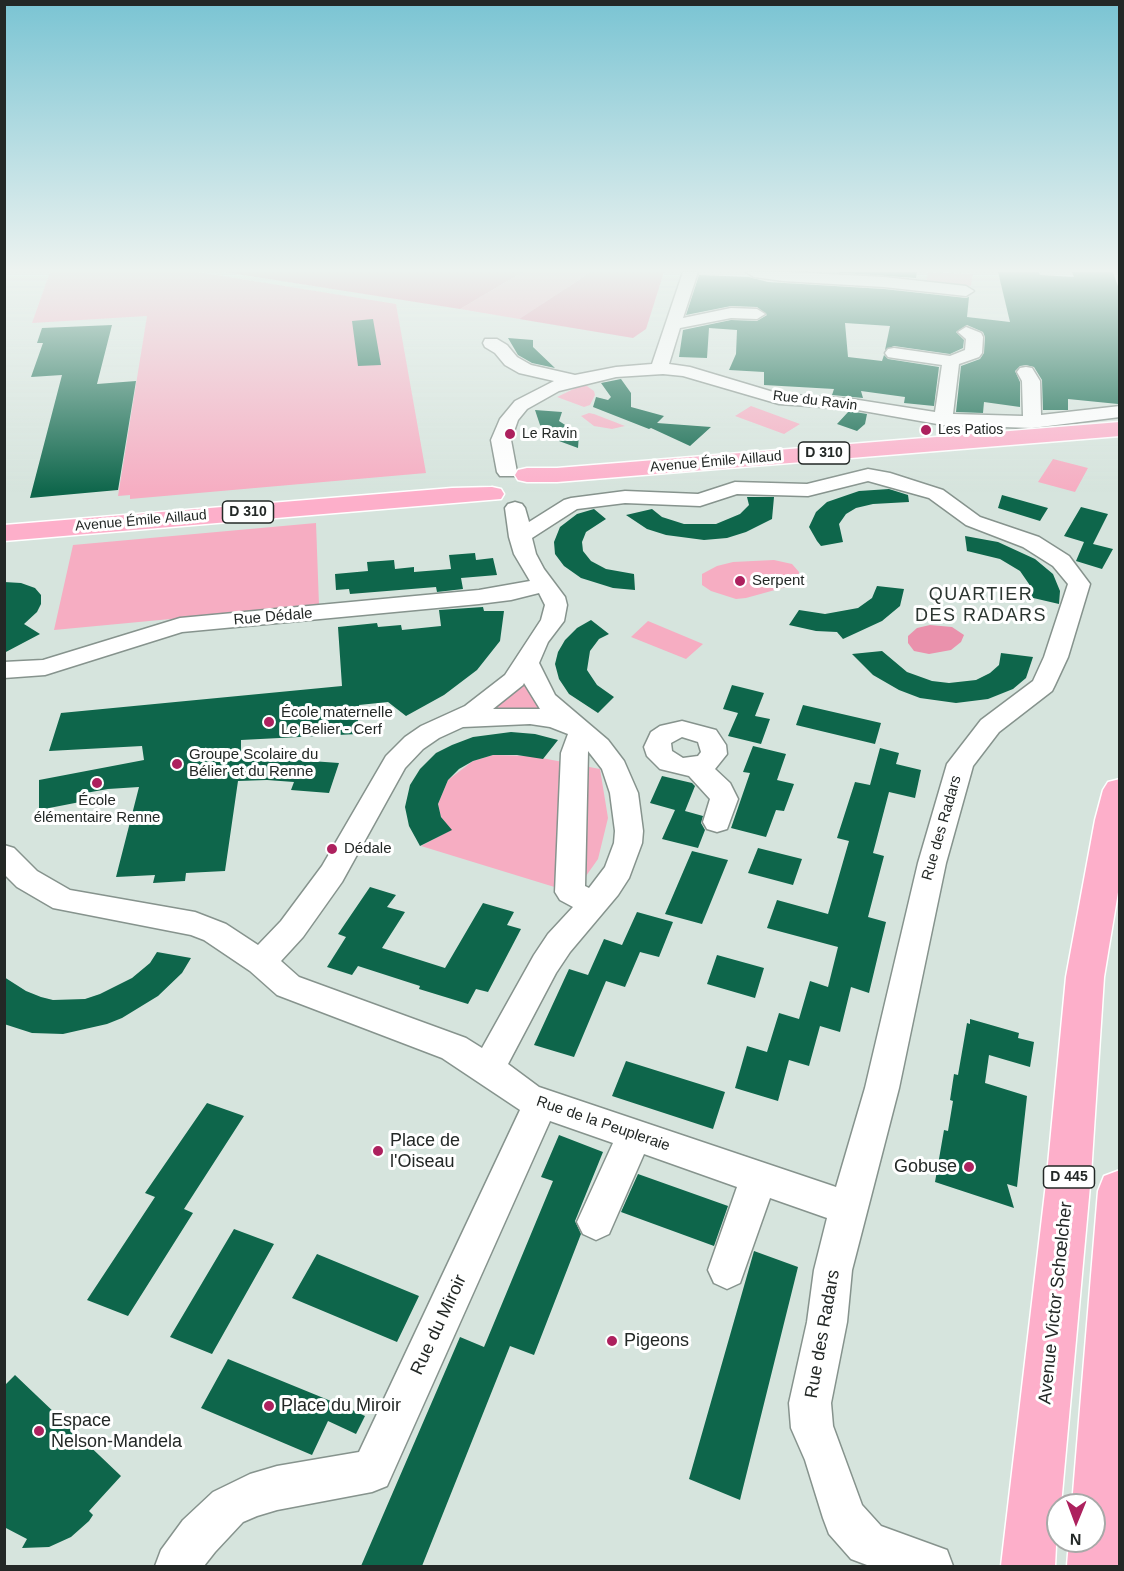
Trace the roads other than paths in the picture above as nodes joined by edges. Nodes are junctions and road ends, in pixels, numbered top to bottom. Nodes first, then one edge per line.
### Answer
1 (496, 345) edge
2 (667, 345) edge
3 (974, 345) edge
4 (894, 353) dead end
5 (951, 361) junction
6 (659, 369) junction
7 (1026, 372) dead end
8 (574, 380) junction
9 (1119, 411) edge
10 (943, 419) junction
11 (1032, 422) junction
12 (1119, 429) edge
13 (1119, 440) edge
14 (511, 489) junction
15 (4, 522) edge
16 (4, 533) edge
17 (520, 537) junction
18 (546, 584) junction
19 (4, 670) edge
20 (531, 674) junction
21 (460, 719) junction
22 (579, 730) junction
23 (660, 756) junction
24 (615, 767) junction
25 (696, 767) junction
26 (1119, 790) edge
27 (717, 822) dead end
28 (4, 855) edge
29 (594, 904) junction
30 (261, 962) junction
31 (488, 1069) junction
32 (541, 1103) junction
33 (634, 1135) junction
34 (759, 1176) junction
35 (1119, 1191) edge
36 (596, 1222) dead end
37 (845, 1223) junction
38 (727, 1270) dead end
39 (915, 1562) edge
40 (177, 1566) edge
41 (1028, 1566) edge
42 (1094, 1566) edge

1 - 8 street
2 - 6 street
3 - 5 street
4 - 5 street
5 - 10 street
6 - 8 street, Rue du Ravin
6 - 10 street, Rue du Ravin
7 - 11 street
8 - 14 street, Rue du Ravin
9 - 11 street, Rue du Ravin
10 - 11 street, Rue du Ravin
12 - 14 main road, Avenue Émile Aillaud / D 310
13 - 14 main road, Avenue Émile Aillaud / D 310
14 - 15 main road, Avenue Émile Aillaud / D 310
14 - 16 main road, Avenue Émile Aillaud / D 310
14 - 17 street
17 - 18 street
17 - 37 street, Rue des Radars
18 - 19 street, Rue Dédale
18 - 20 street
20 - 21 street
20 - 22 street
21 - 22 street
21 - 30 street
22 - 24 street
22 - 29 street
23 - 24 street
23 - 25 street
23 - 25 street
24 - 29 street
25 - 27 street
26 - 41 main road, Avenue Victor Schœlcher / D 445
28 - 30 street
29 - 31 street
30 - 31 street
31 - 32 street, Rue de la Peupleraie
32 - 33 street, Rue de la Peupleraie
32 - 40 street, Rue du Miroir
33 - 34 street, Rue de la Peupleraie
33 - 36 street
34 - 37 street, Rue de la Peupleraie
34 - 38 street
35 - 42 main road
37 - 39 street, Rue des Radars

